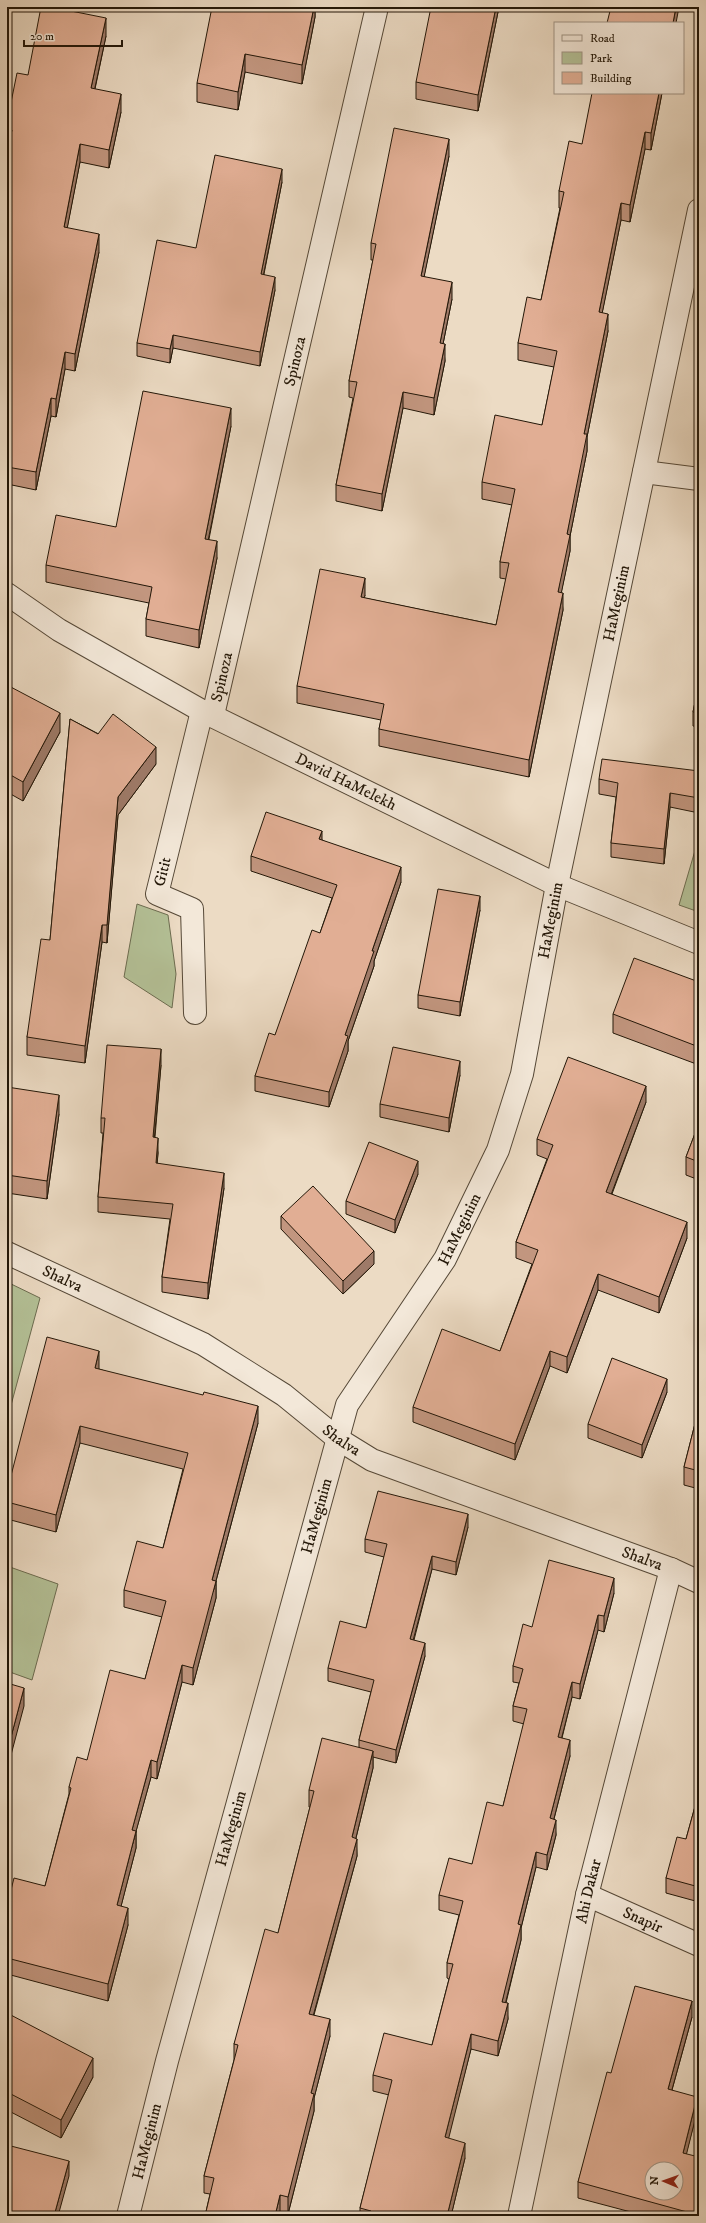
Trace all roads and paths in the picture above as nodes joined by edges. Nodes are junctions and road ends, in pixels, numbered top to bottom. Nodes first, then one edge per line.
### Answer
1 (377, 7) edge
2 (699, 210) edge
3 (644, 472) junction
4 (699, 479) edge
5 (7, 594) edge
6 (208, 713) junction
7 (557, 885) junction
8 (699, 943) edge
9 (195, 1013) dead end
10 (7, 1253) edge
11 (338, 1440) junction
12 (671, 1569) junction
13 (699, 1582) edge
14 (587, 1895) junction
15 (699, 1945) edge
16 (128, 2216) edge
17 (518, 2216) edge

1 - 6 street, Spinoza
2 - 3 street, HaMeginim
3 - 4 street
3 - 7 street, HaMeginim
5 - 6 street, David HaMelekh
6 - 7 street, David HaMelekh
6 - 9 street, Gitit
7 - 8 street, David HaMelekh
7 - 11 street, HaMeginim
10 - 11 street, Shalva
11 - 12 street, Shalva
11 - 16 street, HaMeginim
12 - 13 street, Shalva
12 - 14 street, Ahi Dakar
14 - 15 street, Snapir
14 - 17 street, Ahi Dakar

